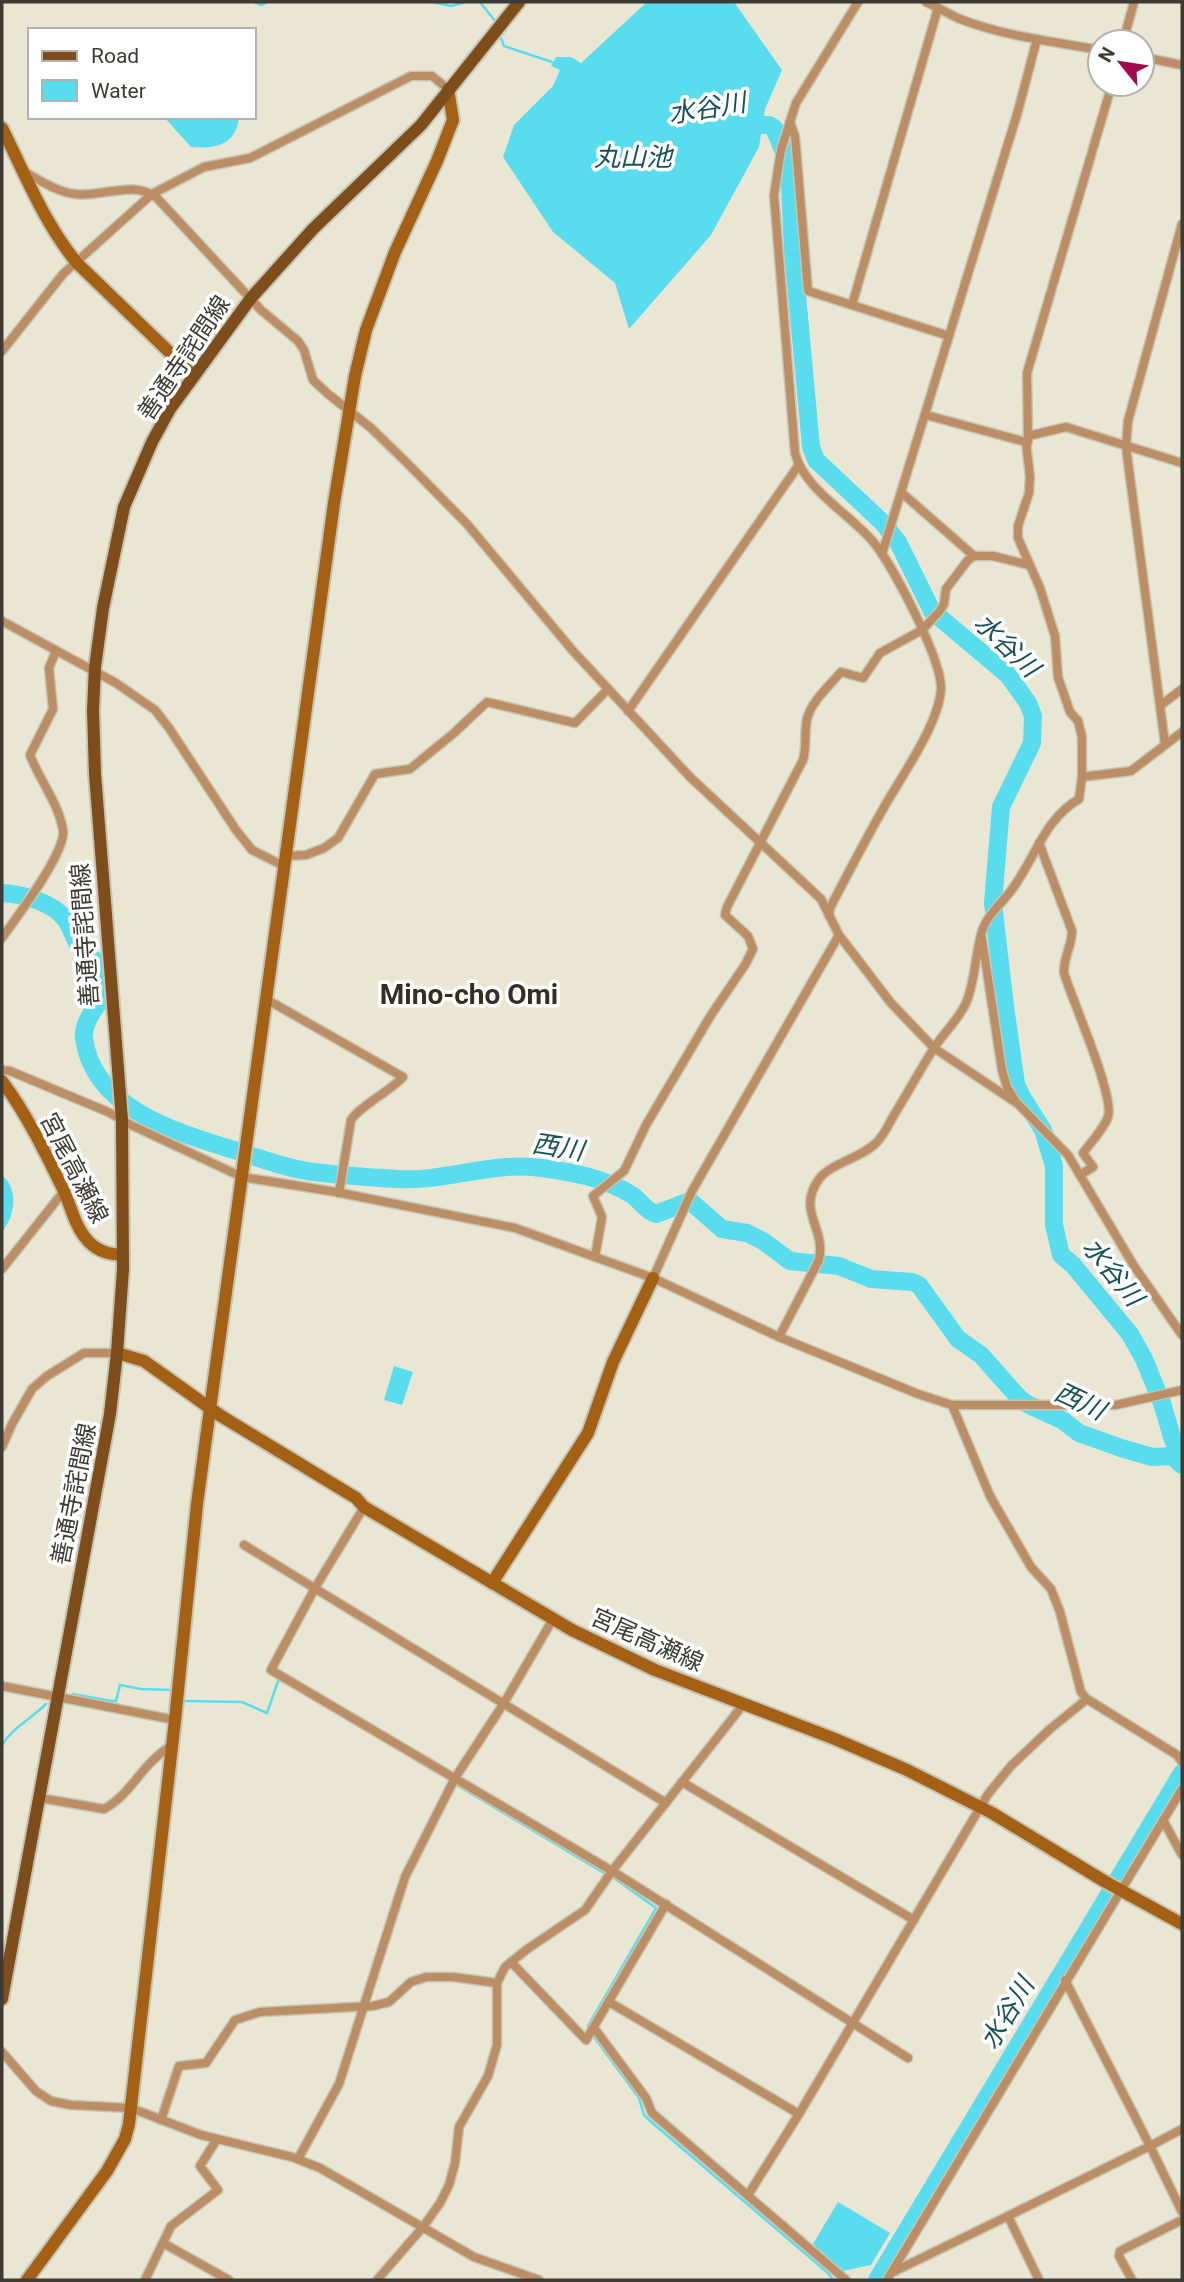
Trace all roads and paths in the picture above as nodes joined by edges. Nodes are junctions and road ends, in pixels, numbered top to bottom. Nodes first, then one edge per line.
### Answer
1 (519, 2) edge
2 (858, 2) edge
3 (926, 2) edge
4 (1134, 2) edge
5 (939, 8) junction
6 (1128, 28) edge
7 (1037, 39) junction
8 (1086, 48) edge
9 (1156, 60) edge
10 (1182, 65) edge
11 (448, 89) junction
12 (1108, 98) edge
13 (789, 121) junction
14 (2, 128) edge
15 (23, 172) junction
16 (152, 194) junction
17 (1182, 224) edge
18 (77, 263) junction
19 (251, 298) junction
20 (852, 305) junction
21 (949, 336) junction
22 (2, 351) edge
23 (193, 374) junction
24 (349, 410) junction
25 (926, 415) junction
26 (1027, 439) junction
27 (1126, 447) junction
28 (1182, 463) edge
29 (798, 467) junction
30 (902, 494) junction
31 (882, 554) junction
32 (974, 556) junction
33 (1029, 565) junction
34 (2, 621) edge
35 (922, 630) junction
36 (56, 650) junction
37 (95, 671) junction
38 (608, 689) junction
39 (1182, 689) edge
40 (1161, 705) junction
41 (628, 711) junction
42 (1182, 732) edge
43 (1165, 744) junction
44 (1083, 777) junction
45 (1039, 843) junction
46 (761, 844) junction
47 (285, 861) junction
48 (829, 916) junction
49 (981, 932) junction
50 (839, 936) junction
51 (2, 938) edge
52 (266, 999) junction
53 (934, 1048) junction
54 (2, 1070) edge
55 (2, 1081) edge
56 (1018, 1104) junction
57 (122, 1120) junction
58 (1080, 1175) junction
59 (242, 1177) junction
60 (64, 1191) junction
61 (338, 1193) junction
62 (123, 1255) junction
63 (595, 1257) junction
64 (2, 1269) edge
65 (653, 1278) junction
66 (1182, 1335) edge
67 (779, 1337) junction
68 (117, 1353) junction
69 (1182, 1391) edge
70 (952, 1405) junction
71 (211, 1409) junction
72 (2, 1447) edge
73 (364, 1507) junction
74 (244, 1545) dead end
75 (492, 1583) junction
76 (315, 1588) junction
77 (553, 1619) junction
78 (2, 1686) edge
79 (57, 1697) junction
80 (1087, 1699) junction
81 (504, 1703) junction
82 (738, 1710) dead end
83 (175, 1720) junction
84 (170, 1746) junction
85 (1180, 1758) edge
86 (455, 1778) junction
87 (682, 1782) junction
88 (1182, 1789) edge
89 (40, 1798) junction
90 (666, 1803) junction
91 (980, 1807) junction
92 (1163, 1820) junction
93 (1182, 1856) edge
94 (612, 1871) junction
95 (1121, 1889) junction
96 (666, 1904) junction
97 (914, 1920) junction
98 (1182, 1924) edge
99 (6, 1945) edge
100 (511, 1962) junction
101 (1065, 1980) junction
102 (497, 1983) junction
103 (2, 1999) edge
104 (609, 2002) junction
105 (361, 2008) junction
106 (853, 2023) junction
107 (594, 2028) junction
108 (2, 2052) edge
109 (908, 2058) dead end
110 (131, 2108) junction
111 (799, 2114) junction
112 (161, 2120) junction
113 (1182, 2129) edge
114 (217, 2139) junction
115 (1150, 2146) junction
116 (298, 2159) junction
117 (748, 2195) junction
118 (1182, 2212) edge
119 (1008, 2216) junction
120 (1182, 2220) edge
121 (423, 2227) junction
122 (163, 2243) junction
123 (889, 2277) edge
124 (27, 2280) edge
125 (145, 2280) edge
126 (229, 2280) edge
127 (377, 2280) edge
128 (539, 2280) edge
129 (846, 2280) edge
130 (1039, 2280) edge
131 (1132, 2280) edge

1 - 11 main road, 善通寺詫間線
2 - 13 street
3 - 5 street
4 - 6 street
5 - 7 street
5 - 20 street
7 - 8 street
7 - 21 street
9 - 10 street
11 - 16 street
11 - 19 main road, 善通寺詫間線
11 - 24 street
12 - 26 street
13 - 20 street
13 - 29 street
14 - 15 street
15 - 16 street
15 - 18 street
16 - 18 street
16 - 19 street
17 - 27 street
18 - 22 street
18 - 23 street
19 - 23 main road, 善通寺詫間線
19 - 24 street
20 - 21 street
21 - 25 street
23 - 37 main road, 善通寺詫間線
24 - 38 street
24 - 47 street
25 - 26 street
25 - 30 street
26 - 27 street
26 - 33 street
27 - 28 street
27 - 40 street
29 - 31 street
29 - 41 street
30 - 31 street
30 - 32 street
31 - 35 street
32 - 33 street
32 - 35 street
33 - 44 street
34 - 36 street
35 - 46 street
35 - 48 street
36 - 37 street
36 - 51 street
37 - 47 street
37 - 57 main road, 善通寺詫間線
38 - 41 street
38 - 47 street
39 - 40 street
40 - 43 street
41 - 46 street
42 - 43 street
43 - 44 street
44 - 45 street
45 - 49 street
45 - 58 street
46 - 48 street
46 - 63 street
47 - 52 street
48 - 50 street
49 - 53 street
49 - 56 street
50 - 53 street
50 - 65 street
52 - 59 street
52 - 61 street
53 - 56 street
53 - 67 street
54 - 57 street
55 - 60 street, 宮尾高瀬線
56 - 58 street
57 - 59 street
57 - 62 main road, 善通寺詫間線
58 - 66 street
59 - 61 street
59 - 71 street
60 - 62 street, 宮尾高瀬線
60 - 64 street
61 - 63 street
62 - 68 main road, 善通寺詫間線
63 - 65 street
65 - 67 street
65 - 75 street
67 - 70 street
68 - 71 street, 宮尾高瀬線
68 - 72 street
68 - 79 main road, 善通寺詫間線
69 - 70 street
70 - 80 street
71 - 73 street, 宮尾高瀬線
71 - 83 street
73 - 75 street, 宮尾高瀬線
73 - 76 street
74 - 76 street
75 - 77 street, 宮尾高瀬線
76 - 81 street
76 - 86 street
77 - 81 street
77 - 91 street, 宮尾高瀬線
78 - 79 street
79 - 83 street
79 - 89 main road, 善通寺詫間線
80 - 85 street
80 - 91 street
81 - 86 street
81 - 90 street
82 - 87 street
83 - 84 street
84 - 89 street
84 - 110 street
86 - 94 street
86 - 105 street
87 - 90 street
87 - 97 street
88 - 92 street
89 - 99 main road, 善通寺詫間線
90 - 94 street
91 - 95 street, 宮尾高瀬線
91 - 97 street
92 - 93 street
92 - 95 street
94 - 96 street
94 - 100 street
95 - 98 street, 宮尾高瀬線
95 - 101 street
96 - 104 street
96 - 106 street
97 - 106 street
99 - 103 main road, 善通寺詫間線
100 - 102 street
100 - 107 street
101 - 115 street
101 - 123 street
102 - 105 street
102 - 121 street
104 - 107 street
104 - 111 street
105 - 112 street
105 - 116 street
106 - 109 street
106 - 111 street
107 - 117 street
108 - 110 street
110 - 112 street
110 - 124 street
111 - 117 street
112 - 114 street
113 - 115 street
114 - 116 street
114 - 122 street
115 - 118 street
115 - 119 street
116 - 121 street
117 - 129 street
119 - 123 street
119 - 130 street
120 - 131 street
121 - 127 street
121 - 128 street
122 - 125 street
122 - 126 street

